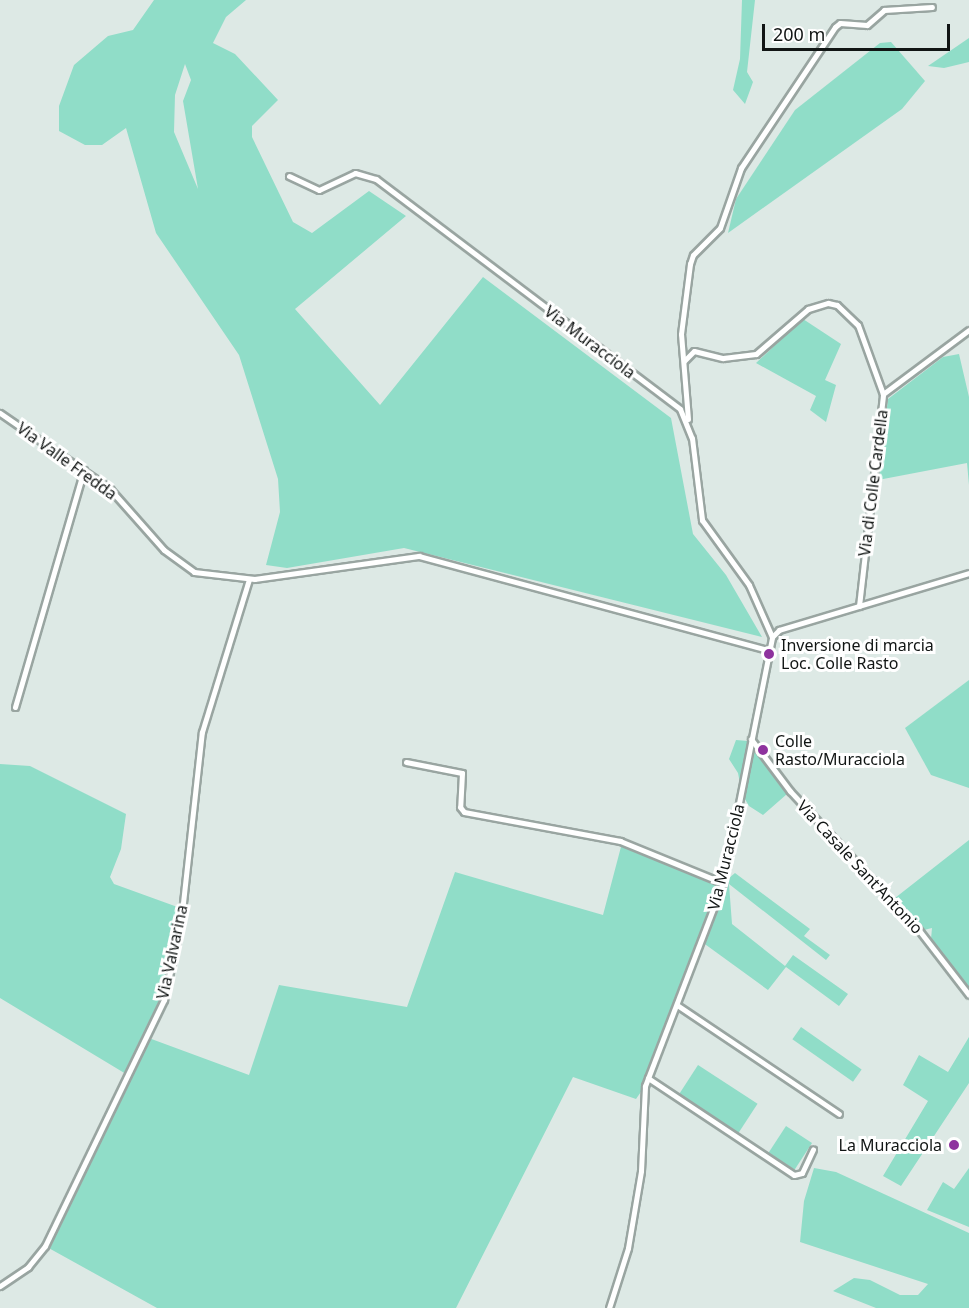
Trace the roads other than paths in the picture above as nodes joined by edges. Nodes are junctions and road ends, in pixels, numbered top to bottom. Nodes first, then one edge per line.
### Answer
1 (932, 7) dead end
2 (289, 176) dead end
3 (969, 330) edge
4 (684, 361) junction
5 (883, 394) junction
6 (0, 412) edge
7 (688, 421) junction
8 (84, 470) junction
9 (969, 573) edge
10 (249, 579) junction
11 (859, 606) junction
12 (772, 637) junction
13 (767, 651) junction
14 (15, 707) dead end
15 (751, 739) junction
16 (406, 762) dead end
17 (723, 883) junction
18 (969, 995) edge
19 (677, 1005) junction
20 (648, 1078) junction
21 (839, 1114) dead end
22 (813, 1149) dead end
23 (0, 1286) edge
24 (609, 1308) edge

1 - 4 street
2 - 7 street, Via Muracciola
3 - 5 street, Via di Colle Cardella
4 - 5 street
4 - 7 street
5 - 11 street, Via di Colle Cardella
6 - 8 street, Via Valle Fredda
7 - 12 street
8 - 10 street, Via Valle Fredda
8 - 14 street
9 - 11 street
10 - 13 street, Via Valle Fredda
10 - 23 street, Via Valvarina
11 - 12 street
12 - 13 street, Via Muracciola
13 - 15 street, Via Muracciola
15 - 17 street, Via Muracciola
15 - 18 street, Via Casale Sant'Antonio
16 - 17 street
17 - 19 street, Via Muracciola
19 - 20 street, Via Muracciola
19 - 21 street
20 - 22 street
20 - 24 street, Via Muracciola

